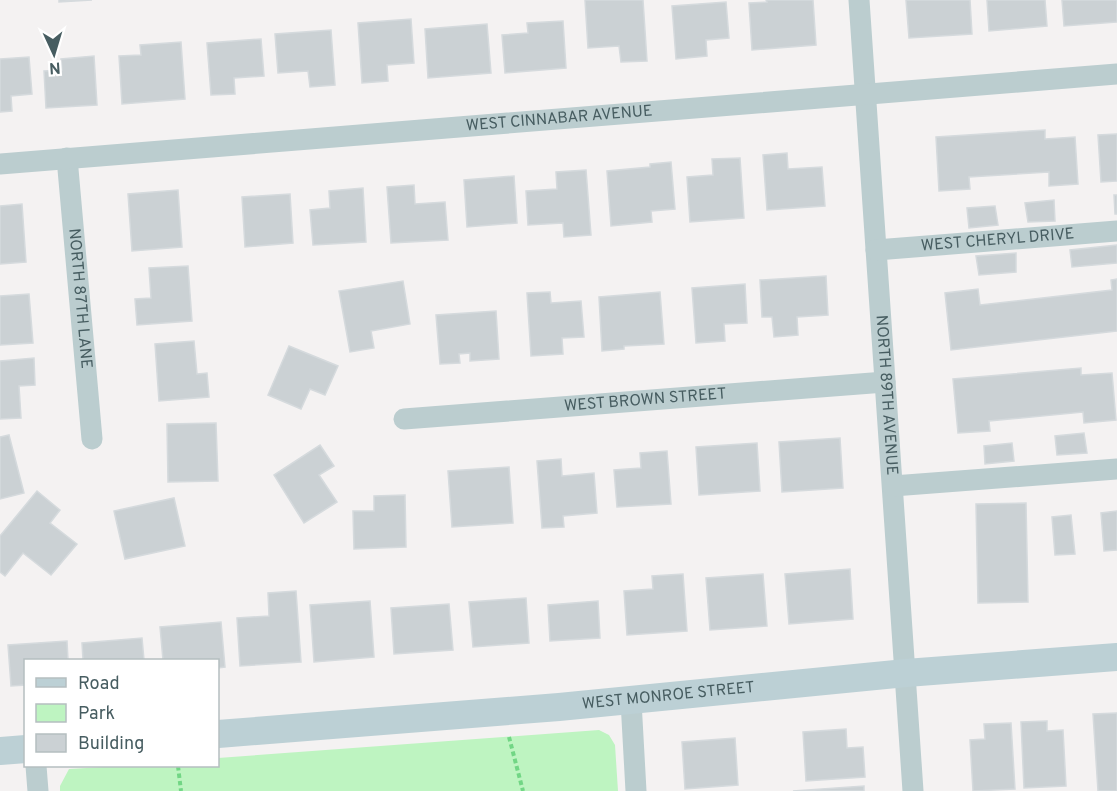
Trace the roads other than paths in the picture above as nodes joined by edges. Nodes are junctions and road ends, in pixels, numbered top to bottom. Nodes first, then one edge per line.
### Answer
1 (859, 0) edge
2 (1117, 74) edge
3 (866, 95) junction
4 (67, 158) junction
5 (0, 164) edge
6 (1117, 231) edge
7 (876, 250) junction
8 (885, 382) junction
9 (404, 418) dead end
10 (92, 439) dead end
11 (1117, 469) edge
12 (893, 486) junction
13 (1117, 657) edge
14 (906, 674) junction
15 (631, 701) junction
16 (219, 734) edge
17 (24, 749) edge
18 (0, 751) edge
19 (36, 767) edge
20 (38, 791) edge
21 (636, 791) edge
22 (913, 791) edge

1 - 3 street, NORTH 89TH AVENUE
2 - 3 street, WEST CINNABAR AVENUE
3 - 4 street, WEST CINNABAR AVENUE
3 - 7 street, NORTH 89TH AVENUE
4 - 5 street, WEST CINNABAR AVENUE
4 - 10 street, NORTH 87TH LANE
6 - 7 street, WEST CHERYL DRIVE
7 - 8 street, NORTH 89TH AVENUE
8 - 9 street, WEST BROWN STREET
8 - 12 street, NORTH 89TH AVENUE
11 - 12 street
12 - 14 street, NORTH 89TH AVENUE
13 - 14 street, WEST MONROE STREET
14 - 15 street, WEST MONROE STREET
14 - 22 street, NORTH 89TH AVENUE
15 - 16 street, WEST MONROE STREET
15 - 21 street
17 - 18 street
19 - 20 street

